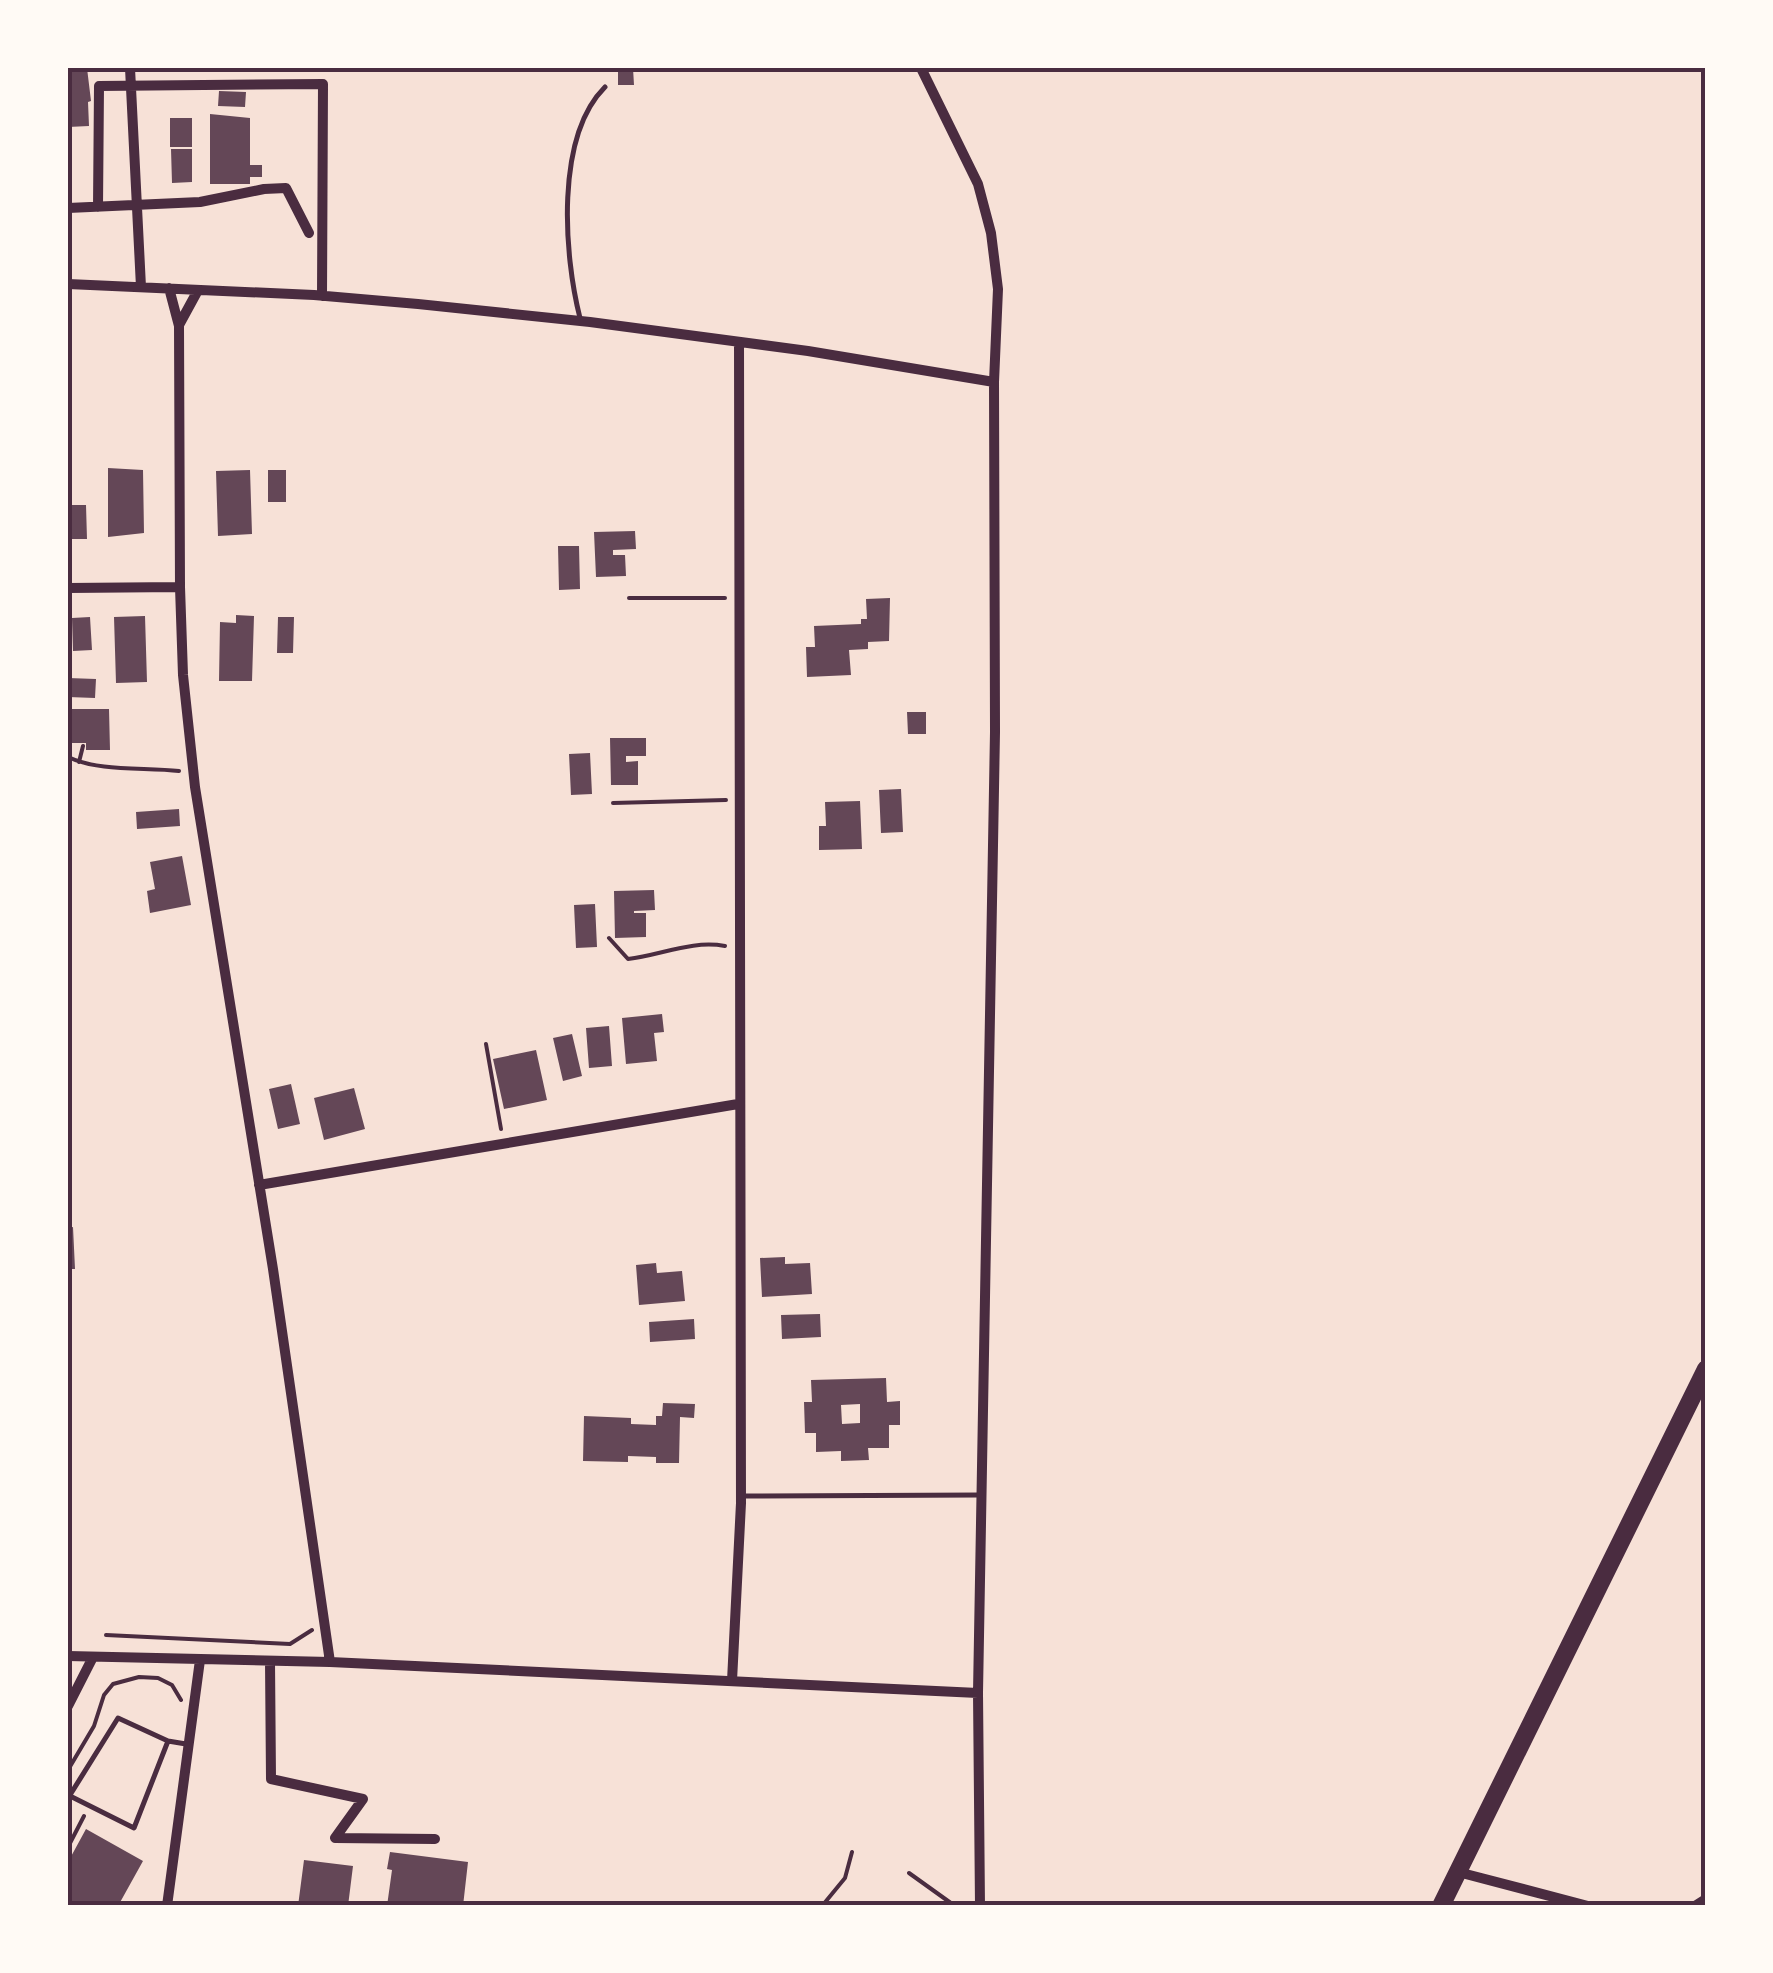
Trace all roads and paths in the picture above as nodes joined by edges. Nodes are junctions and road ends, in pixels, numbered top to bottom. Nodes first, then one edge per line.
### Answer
1 (130, 68) edge
2 (922, 68) edge
3 (131, 86) junction
4 (605, 87) dead end
5 (137, 205) junction
6 (98, 207) junction
7 (68, 208) edge
8 (309, 233) dead end
9 (68, 284) edge
10 (141, 287) junction
11 (168, 288) junction
12 (197, 292) junction
13 (322, 296) junction
14 (580, 321) junction
15 (179, 326) junction
16 (739, 342) junction
17 (994, 382) junction
18 (180, 587) junction
19 (68, 588) edge
20 (629, 598) dead end
21 (740, 598) junction
22 (83, 746) dead end
23 (68, 756) edge
24 (79, 762) junction
25 (193, 772) junction
26 (740, 800) junction
27 (613, 804) dead end
28 (609, 938) dead end
29 (739, 950) junction
30 (486, 1044) dead end
31 (738, 1104) junction
32 (504, 1143) junction
33 (260, 1185) junction
34 (1706, 1370) edge
35 (982, 1495) junction
36 (741, 1496) junction
37 (324, 1617) junction
38 (106, 1635) dead end
39 (68, 1656) edge
40 (92, 1656) junction
41 (200, 1660) junction
42 (270, 1662) junction
43 (330, 1662) junction
44 (732, 1681) junction
45 (978, 1693) junction
46 (68, 1706) edge
47 (168, 1741) junction
48 (189, 1745) junction
49 (68, 1796) edge
50 (84, 1816) dead end
51 (435, 1838) dead end
52 (68, 1847) edge
53 (852, 1852) dead end
54 (1458, 1872) junction
55 (909, 1873) dead end
56 (1706, 1900) edge
57 (166, 1906) edge
58 (822, 1906) edge
59 (955, 1906) edge
60 (980, 1906) edge
61 (1442, 1906) edge
62 (1588, 1906) edge
63 (1694, 1906) edge

1 - 3 street
2 - 17 street
3 - 5 street
3 - 6 street
3 - 13 street
4 - 14 lane
5 - 6 street
5 - 8 street
5 - 10 street
6 - 7 street
9 - 10 street
10 - 11 street
11 - 12 street
11 - 15 street
12 - 13 street
12 - 15 street
13 - 14 street
14 - 16 street
15 - 18 street
16 - 17 street
16 - 21 street
17 - 35 street
18 - 19 street
18 - 25 street
20 - 21 path
21 - 26 street
22 - 24 path
23 - 24 path
24 - 25 path
25 - 33 street
26 - 27 path
26 - 29 street
28 - 29 path
29 - 31 street
30 - 32 path
31 - 32 street
31 - 36 street
32 - 33 street
33 - 37 street
34 - 54 highway
35 - 36 lane
35 - 45 street
36 - 44 street
37 - 38 path
37 - 43 street
39 - 40 street
40 - 41 street
40 - 46 street
41 - 42 street
41 - 48 street
42 - 43 street
42 - 51 street
43 - 44 street
44 - 45 street
45 - 60 street
47 - 48 lane
47 - 49 lane
47 - 49 lane
48 - 57 street
50 - 52 path
53 - 58 path
54 - 61 highway
54 - 62 street
55 - 59 path
56 - 63 street

